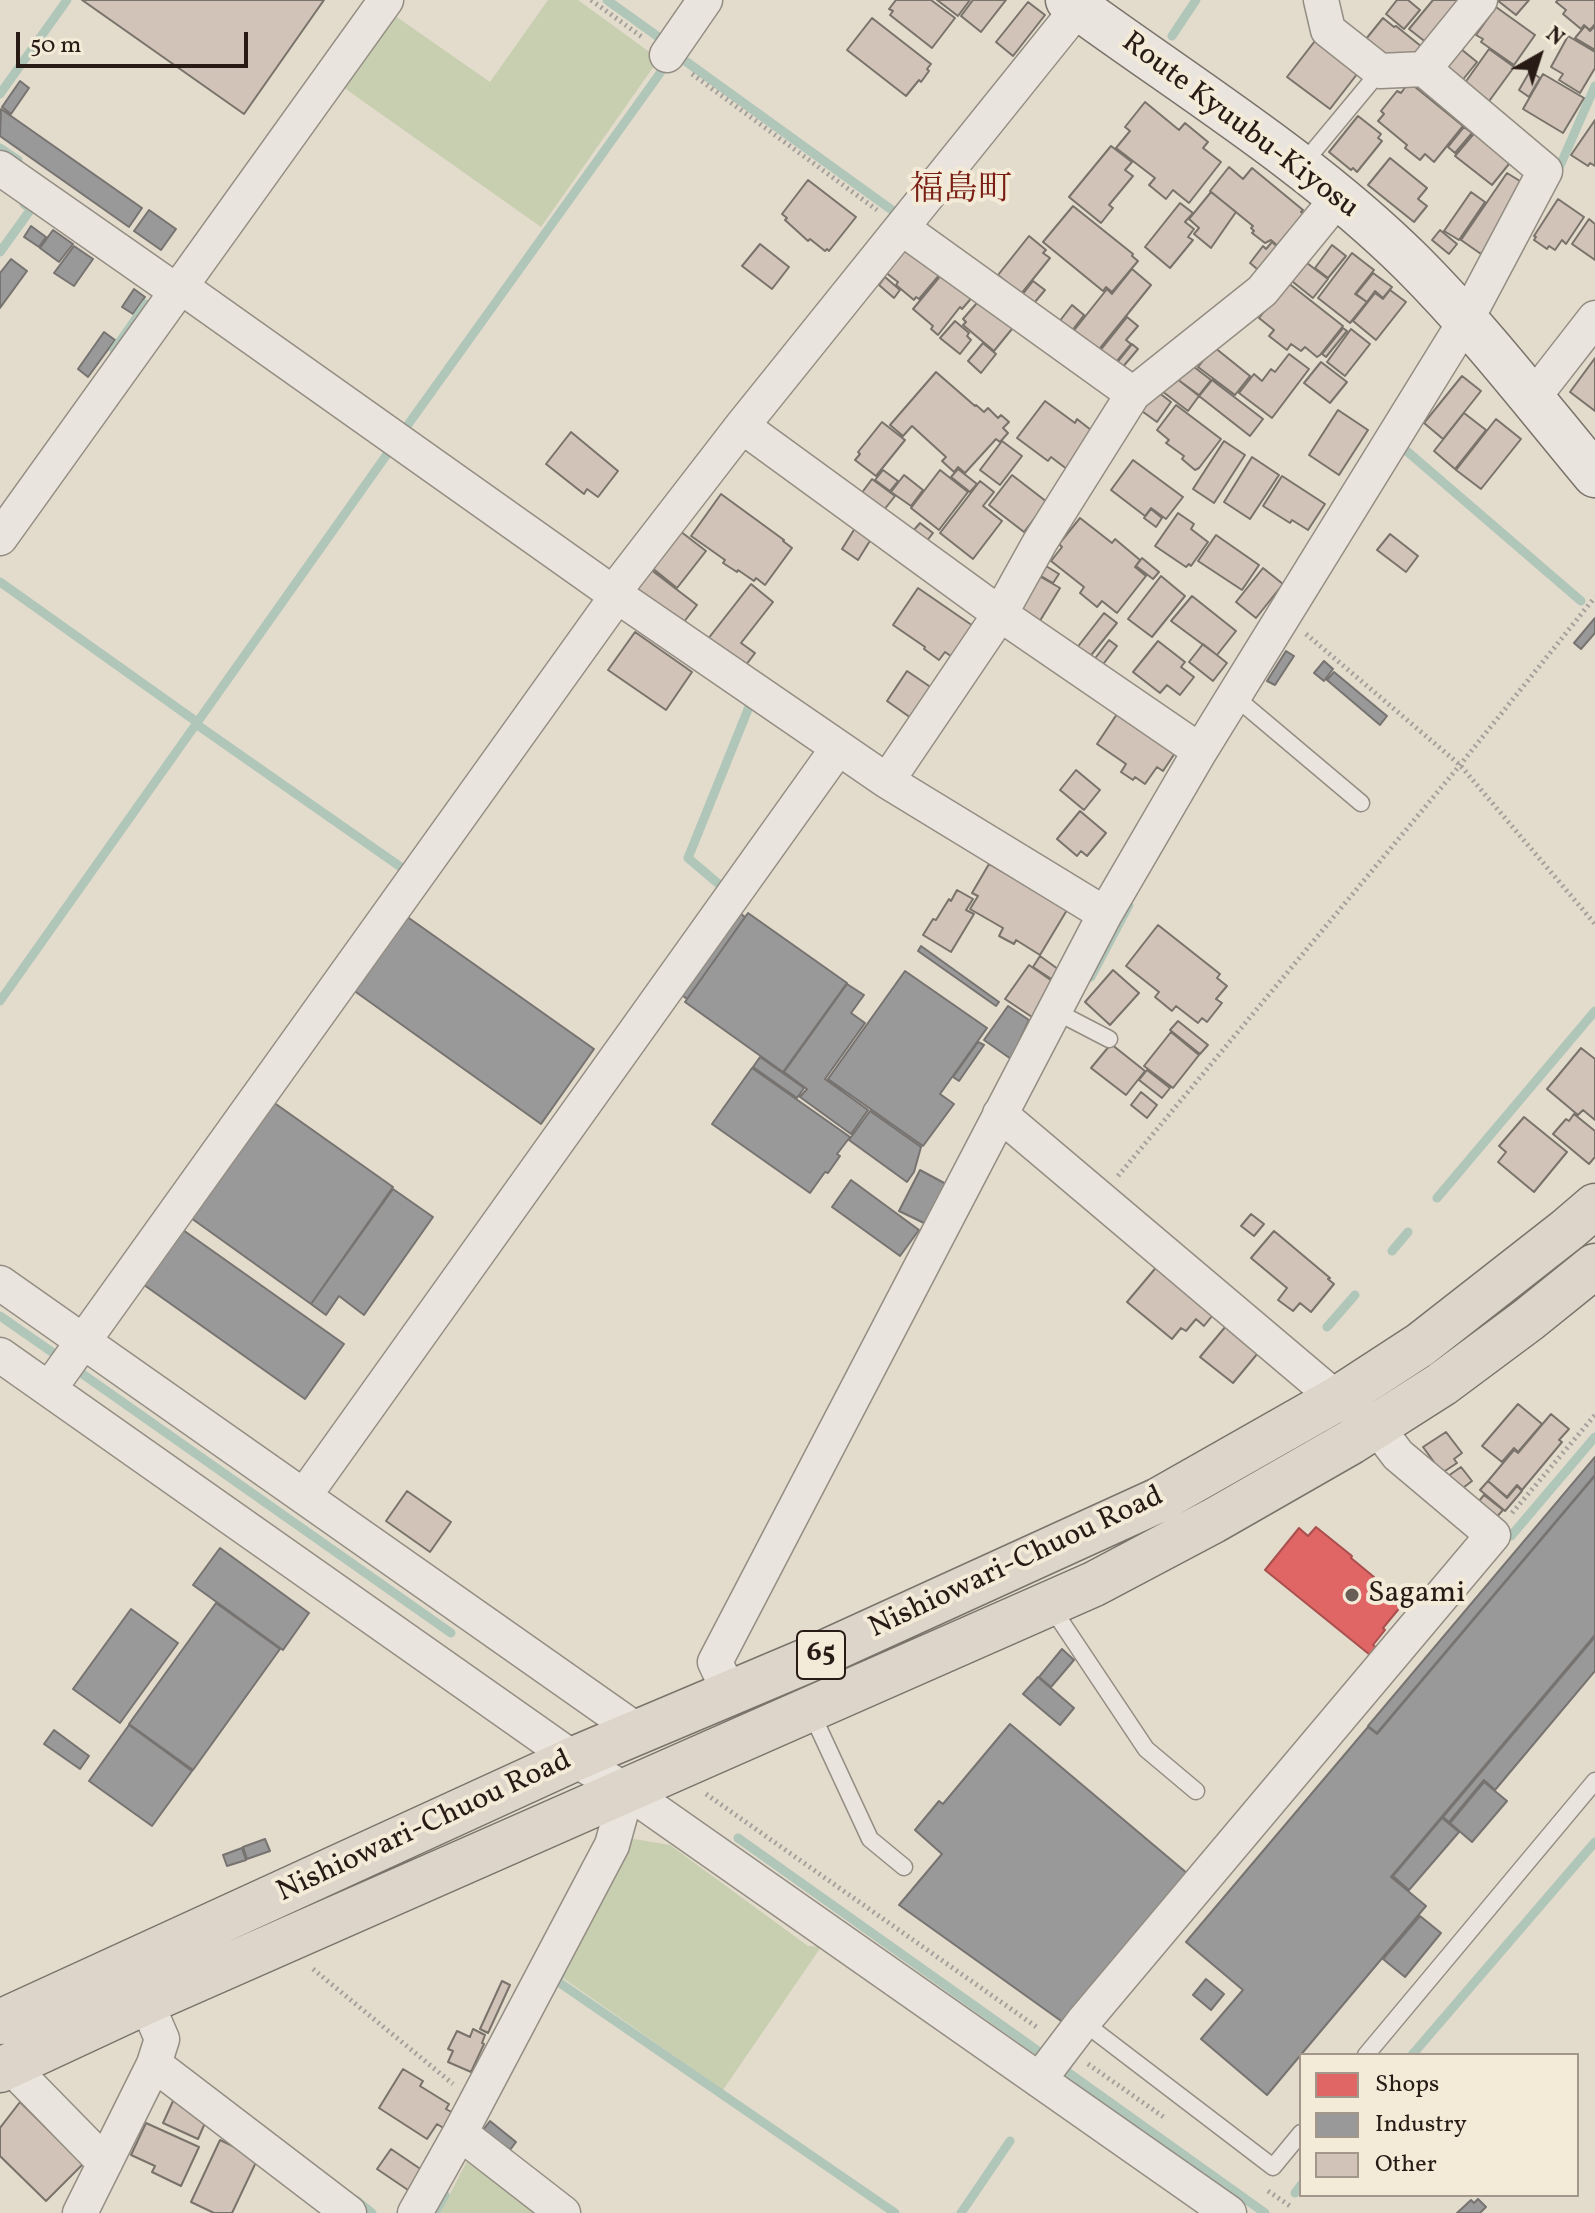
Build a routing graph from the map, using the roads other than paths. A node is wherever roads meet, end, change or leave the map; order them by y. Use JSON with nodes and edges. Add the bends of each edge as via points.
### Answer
{"nodes":[{"id":1,"x":386,"y":0,"type":"edge"},
{"id":2,"x":705,"y":0,"type":"edge"},
{"id":3,"x":1321,"y":0,"type":"edge"},
{"id":4,"x":1480,"y":0,"type":"edge"},
{"id":5,"x":1081,"y":5,"type":"edge"},
{"id":6,"x":667,"y":55,"type":"road end"},
{"id":7,"x":1424,"y":69,"type":"junction"},
{"id":8,"x":1380,"y":71,"type":"junction"},
{"id":9,"x":1301,"y":166,"type":"junction"},
{"id":10,"x":0,"y":168,"type":"edge"},
{"id":11,"x":1338,"y":198,"type":"junction"},
{"id":12,"x":902,"y":228,"type":"junction"},
{"id":13,"x":178,"y":289,"type":"junction"},
{"id":14,"x":1595,"y":318,"type":"edge"},
{"id":15,"x":1466,"y":320,"type":"junction"},
{"id":16,"x":1133,"y":394,"type":"junction"},
{"id":17,"x":1532,"y":399,"type":"junction"},
{"id":18,"x":742,"y":426,"type":"junction"},
{"id":19,"x":1595,"y":475,"type":"edge"},
{"id":20,"x":0,"y":538,"type":"edge"},
{"id":21,"x":615,"y":594,"type":"junction"},
{"id":22,"x":1000,"y":614,"type":"junction"},
{"id":23,"x":1234,"y":696,"type":"junction"},
{"id":24,"x":838,"y":748,"type":"junction"},
{"id":25,"x":1200,"y":751,"type":"junction"},
{"id":26,"x":887,"y":781,"type":"junction"},
{"id":27,"x":1361,"y":803,"type":"dead end"},
{"id":28,"x":1105,"y":914,"type":"junction"},
{"id":29,"x":1055,"y":1011,"type":"junction"},
{"id":30,"x":1109,"y":1039,"type":"dead end"},
{"id":31,"x":1000,"y":1114,"type":"junction"},
{"id":32,"x":1595,"y":1206,"type":"edge"},
{"id":33,"x":1595,"y":1266,"type":"edge"},
{"id":34,"x":0,"y":1283,"type":"edge"},
{"id":35,"x":0,"y":1355,"type":"edge"},
{"id":36,"x":67,"y":1365,"type":"junction"},
{"id":37,"x":1337,"y":1399,"type":"junction"},
{"id":38,"x":1376,"y":1426,"type":"junction"},
{"id":39,"x":304,"y":1496,"type":"junction"},
{"id":40,"x":1049,"y":1604,"type":"junction"},
{"id":41,"x":730,"y":1694,"type":"junction"},
{"id":42,"x":810,"y":1710,"type":"junction"},
{"id":43,"x":639,"y":1732,"type":"junction"},
{"id":44,"x":574,"y":1759,"type":"junction"},
{"id":45,"x":1595,"y":1781,"type":"edge"},
{"id":46,"x":627,"y":1791,"type":"junction"},
{"id":47,"x":1196,"y":1791,"type":"dead end"},
{"id":48,"x":1589,"y":1800,"type":"edge"},
{"id":49,"x":904,"y":1867,"type":"dead end"},
{"id":50,"x":146,"y":2002,"type":"junction"},
{"id":51,"x":0,"y":2022,"type":"edge"},
{"id":52,"x":1368,"y":2053,"type":"edge"},
{"id":53,"x":1058,"y":2054,"type":"junction"},
{"id":54,"x":154,"y":2064,"type":"junction"},
{"id":55,"x":5,"y":2068,"type":"edge"},
{"id":56,"x":460,"y":2133,"type":"junction"},
{"id":57,"x":1299,"y":2135,"type":"edge"},
{"id":58,"x":105,"y":2163,"type":"junction"},
{"id":59,"x":80,"y":2213,"type":"edge"},
{"id":60,"x":349,"y":2213,"type":"edge"},
{"id":61,"x":415,"y":2213,"type":"edge"},
{"id":62,"x":563,"y":2213,"type":"edge"},
{"id":63,"x":1229,"y":2213,"type":"edge"}],
"edges":[{"from":1,"to":13,"type":"street"},
{"from":2,"to":6,"type":"street"},
{"from":3,"to":8,"type":"street","via":[[1328,30]]},
{"from":4,"to":7,"type":"street"},
{"from":5,"to":9,"type":"main road","name":"Route Kyuubu-Kiyosu"},
{"from":5,"to":12,"type":"street"},
{"from":7,"to":8,"type":"street"},
{"from":7,"to":15,"type":"street","via":[[1545,171]]},
{"from":8,"to":9,"type":"lane"},
{"from":9,"to":11,"type":"main road","name":"Route Kyuubu-Kiyosu"},
{"from":10,"to":13,"type":"street"},
{"from":11,"to":15,"type":"main road","name":"Route Kyuubu-Kiyosu","via":[[1410,261]]},
{"from":11,"to":16,"type":"street","via":[[1262,291]]},
{"from":12,"to":16,"type":"street"},
{"from":12,"to":18,"type":"street"},
{"from":13,"to":20,"type":"street"},
{"from":13,"to":21,"type":"street"},
{"from":14,"to":17,"type":"street"},
{"from":15,"to":17,"type":"main road","name":"Route Kyuubu-Kiyosu"},
{"from":15,"to":23,"type":"street"},
{"from":16,"to":22,"type":"street"},
{"from":17,"to":19,"type":"main road","name":"Route Kyuubu-Kiyosu"},
{"from":18,"to":21,"type":"street"},
{"from":18,"to":22,"type":"street"},
{"from":21,"to":24,"type":"street"},
{"from":21,"to":36,"type":"street"},
{"from":22,"to":25,"type":"street"},
{"from":22,"to":26,"type":"street"},
{"from":23,"to":25,"type":"street"},
{"from":23,"to":27,"type":"lane"},
{"from":24,"to":26,"type":"street"},
{"from":24,"to":39,"type":"street"},
{"from":25,"to":28,"type":"street"},
{"from":26,"to":28,"type":"street"},
{"from":28,"to":29,"type":"street"},
{"from":29,"to":30,"type":"lane"},
{"from":29,"to":31,"type":"street"},
{"from":31,"to":37,"type":"street"},
{"from":31,"to":41,"type":"street","via":[[715,1662]]},
{"from":32,"to":37,"type":"main road","name":"Nishiowari-Chuou Road","number":"65","via":[[1420,1345]]},
{"from":33,"to":38,"type":"main road","name":"Nishiowari-Chuou Road","number":"65","via":[[1442,1384]]},
{"from":34,"to":36,"type":"street"},
{"from":35,"to":36,"type":"street"},
{"from":36,"to":39,"type":"street"},
{"from":36,"to":44,"type":"street"},
{"from":37,"to":41,"type":"main road","name":"Nishiowari-Chuou Road","number":"65","via":[[1159,1500]]},
{"from":38,"to":40,"type":"main road","name":"Nishiowari-Chuou Road","number":"65","via":[[1213,1521]]},
{"from":38,"to":53,"type":"street","via":[[1398,1455],[1493,1535]]},
{"from":39,"to":43,"type":"street"},
{"from":40,"to":42,"type":"main road","name":"Nishiowari-Chuou Road","number":"65"},
{"from":40,"to":47,"type":"lane","via":[[1146,1749]]},
{"from":41,"to":43,"type":"main road","name":"Nishiowari-Chuou Road","number":"65"},
{"from":42,"to":46,"type":"main road","name":"Nishiowari-Chuou Road","number":"65"},
{"from":42,"to":49,"type":"lane","via":[[870,1839]]},
{"from":43,"to":44,"type":"main road","name":"Nishiowari-Chuou Road","number":"65"},
{"from":44,"to":46,"type":"street"},
{"from":44,"to":51,"type":"main road","name":"Nishiowari-Chuou Road","number":"65"},
{"from":45,"to":48,"type":"lane"},
{"from":46,"to":50,"type":"main road","name":"Nishiowari-Chuou Road","number":"65"},
{"from":46,"to":53,"type":"street"},
{"from":46,"to":56,"type":"street","via":[[612,1845]]},
{"from":48,"to":52,"type":"lane"},
{"from":50,"to":54,"type":"street","via":[[162,2039]]},
{"from":50,"to":55,"type":"main road","name":"Nishiowari-Chuou Road","number":"65"},
{"from":53,"to":57,"type":"lane","via":[[1273,2167]]},
{"from":53,"to":63,"type":"street"},
{"from":54,"to":58,"type":"street"},
{"from":54,"to":60,"type":"street"},
{"from":55,"to":58,"type":"street"},
{"from":56,"to":61,"type":"street"},
{"from":56,"to":62,"type":"street"},
{"from":58,"to":59,"type":"street"}]}
